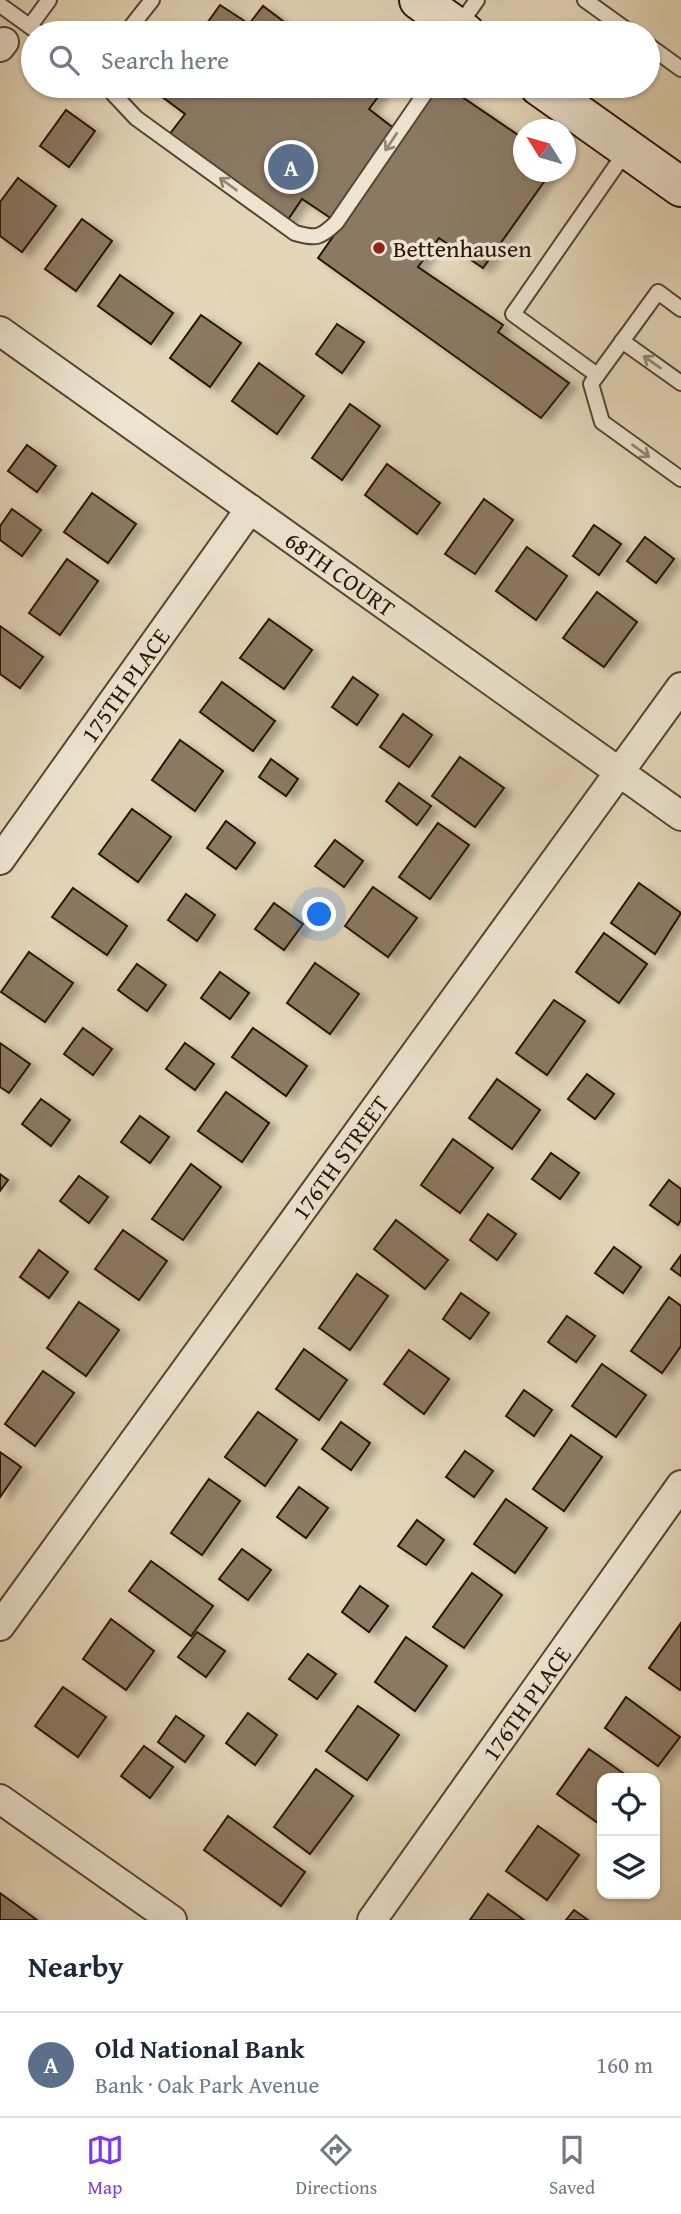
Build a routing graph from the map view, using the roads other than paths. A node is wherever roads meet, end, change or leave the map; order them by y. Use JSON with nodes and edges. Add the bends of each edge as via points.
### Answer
{"nodes":[{"id":1,"x":49,"y":0,"type":"edge"},
{"id":2,"x":152,"y":0,"type":"edge"},
{"id":3,"x":419,"y":0,"type":"edge"},
{"id":4,"x":584,"y":0,"type":"edge"},
{"id":5,"x":0,"y":5,"type":"edge"},
{"id":6,"x":467,"y":20,"type":"edge"},
{"id":7,"x":22,"y":21,"type":"edge"},
{"id":8,"x":38,"y":21,"type":"edge"},
{"id":9,"x":135,"y":21,"type":"edge"},
{"id":10,"x":614,"y":21,"type":"edge"},
{"id":11,"x":660,"y":54,"type":"edge"},
{"id":12,"x":681,"y":69,"type":"edge"},
{"id":13,"x":117,"y":98,"type":"edge"},
{"id":14,"x":422,"y":98,"type":"edge"},
{"id":15,"x":556,"y":98,"type":"edge"},
{"id":16,"x":628,"y":149,"type":"junction"},
{"id":17,"x":681,"y":187,"type":"edge"},
{"id":18,"x":681,"y":309,"type":"edge"},
{"id":19,"x":0,"y":331,"type":"edge"},
{"id":20,"x":622,"y":341,"type":"junction"},
{"id":21,"x":597,"y":375,"type":"junction"},
{"id":22,"x":681,"y":383,"type":"edge"},
{"id":23,"x":681,"y":479,"type":"edge"},
{"id":24,"x":250,"y":509,"type":"junction"},
{"id":25,"x":681,"y":687,"type":"edge"},
{"id":26,"x":619,"y":772,"type":"junction"},
{"id":27,"x":681,"y":816,"type":"edge"},
{"id":28,"x":0,"y":860,"type":"edge"},
{"id":29,"x":681,"y":1486,"type":"edge"},
{"id":30,"x":0,"y":1626,"type":"edge"},
{"id":31,"x":0,"y":1799,"type":"edge"},
{"id":32,"x":172,"y":1920,"type":"edge"},
{"id":33,"x":372,"y":1920,"type":"edge"}],
"edges":[{"from":1,"to":8,"type":"lane"},
{"from":2,"to":9,"type":"lane"},
{"from":3,"to":6,"type":"street"},
{"from":4,"to":10,"type":"lane"},
{"from":5,"to":7,"type":"lane"},
{"from":11,"to":12,"type":"lane"},
{"from":14,"to":13,"type":"lane","one_way":true,"via":[[336,223],[313,238],[295,233],[136,118]]},
{"from":15,"to":16,"type":"street"},
{"from":16,"to":17,"type":"street"},
{"from":16,"to":21,"type":"lane","via":[[513,314]]},
{"from":18,"to":20,"type":"lane","via":[[658,292]]},
{"from":19,"to":24,"type":"street","name":"68TH COURT"},
{"from":20,"to":21,"type":"lane"},
{"from":22,"to":20,"type":"lane","one_way":true},
{"from":21,"to":23,"type":"lane","one_way":true,"via":[[591,384],[602,422]]},
{"from":24,"to":26,"type":"street","name":"68TH COURT"},
{"from":24,"to":28,"type":"street","name":"175TH PLACE"},
{"from":25,"to":26,"type":"street","name":"176TH STREET"},
{"from":26,"to":27,"type":"street","name":"68TH COURT"},
{"from":26,"to":30,"type":"street","name":"176TH STREET"},
{"from":29,"to":33,"type":"street","name":"176TH PLACE"},
{"from":31,"to":32,"type":"street"}]}
